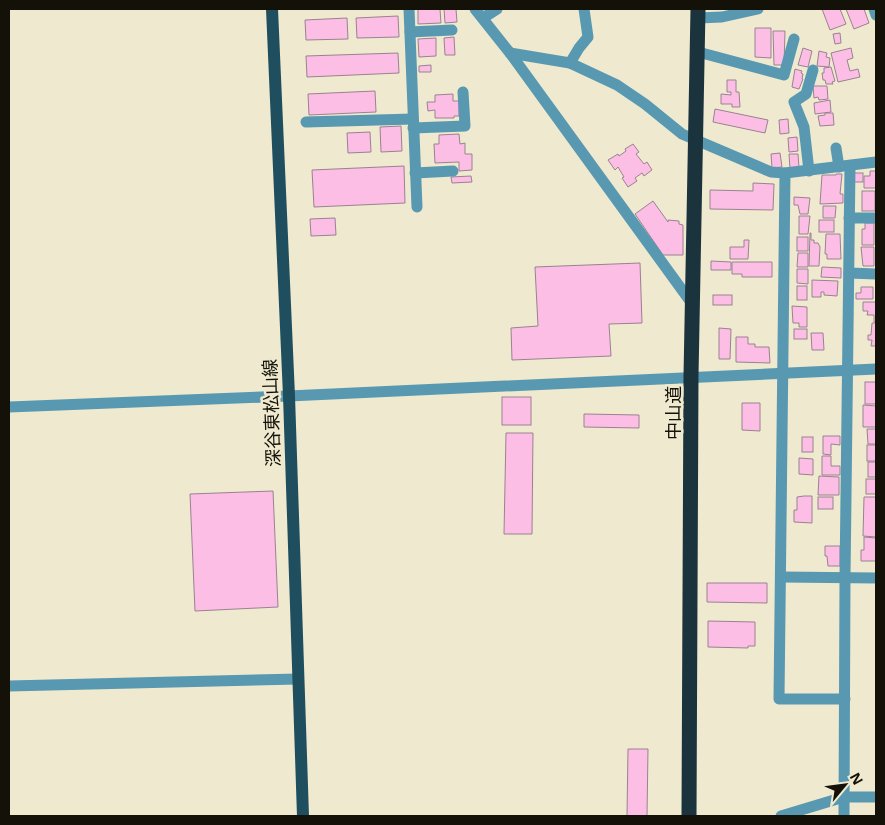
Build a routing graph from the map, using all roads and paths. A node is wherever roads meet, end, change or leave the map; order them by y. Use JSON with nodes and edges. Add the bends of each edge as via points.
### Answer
{"nodes":[{"id":1,"x":272,"y":9,"type":"edge"},
{"id":2,"x":409,"y":9,"type":"edge"},
{"id":3,"x":476,"y":9,"type":"edge"},
{"id":4,"x":497,"y":9,"type":"edge"},
{"id":5,"x":584,"y":9,"type":"edge"},
{"id":6,"x":758,"y":9,"type":"edge"},
{"id":7,"x":698,"y":14,"type":"edge"},
{"id":8,"x":484,"y":18,"type":"junction"},
{"id":9,"x":452,"y":30,"type":"dead end"},
{"id":10,"x":410,"y":32,"type":"junction"},
{"id":11,"x":794,"y":39,"type":"dead end"},
{"id":12,"x":698,"y":52,"type":"junction"},
{"id":13,"x":510,"y":53,"type":"junction"},
{"id":14,"x":570,"y":63,"type":"junction"},
{"id":15,"x":813,"y":70,"type":"dead end"},
{"id":16,"x":463,"y":92,"type":"dead end"},
{"id":17,"x":306,"y":122,"type":"dead end"},
{"id":18,"x":413,"y":123,"type":"junction"},
{"id":19,"x":696,"y":141,"type":"junction"},
{"id":20,"x":836,"y":148,"type":"dead end"},
{"id":21,"x":876,"y":162,"type":"edge"},
{"id":22,"x":845,"y":166,"type":"junction"},
{"id":23,"x":453,"y":171,"type":"dead end"},
{"id":24,"x":809,"y":171,"type":"junction"},
{"id":25,"x":415,"y":173,"type":"junction"},
{"id":26,"x":785,"y":174,"type":"junction"},
{"id":27,"x":416,"y":208,"type":"dead end"},
{"id":28,"x":849,"y":218,"type":"junction"},
{"id":29,"x":876,"y":218,"type":"edge"},
{"id":30,"x":849,"y":274,"type":"junction"},
{"id":31,"x":876,"y":274,"type":"edge"},
{"id":32,"x":692,"y":305,"type":"junction"},
{"id":33,"x":876,"y":369,"type":"edge"},
{"id":34,"x":848,"y":370,"type":"junction"},
{"id":35,"x":782,"y":374,"type":"junction"},
{"id":36,"x":691,"y":376,"type":"junction"},
{"id":37,"x":288,"y":396,"type":"junction"},
{"id":38,"x":9,"y":407,"type":"edge"},
{"id":39,"x":781,"y":577,"type":"junction"},
{"id":40,"x":845,"y":578,"type":"junction"},
{"id":41,"x":876,"y":578,"type":"edge"},
{"id":42,"x":298,"y":679,"type":"junction"},
{"id":43,"x":9,"y":686,"type":"edge"},
{"id":44,"x":844,"y":699,"type":"junction"},
{"id":45,"x":844,"y":797,"type":"junction"},
{"id":46,"x":876,"y":797,"type":"edge"},
{"id":47,"x":303,"y":816,"type":"edge"},
{"id":48,"x":689,"y":816,"type":"edge"},
{"id":49,"x":781,"y":816,"type":"edge"},
{"id":50,"x":844,"y":816,"type":"edge"}],
"edges":[{"from":1,"to":37,"type":"main road","name":"深谷東松山線"},
{"from":2,"to":10,"type":"street"},
{"from":3,"to":8,"type":"street"},
{"from":4,"to":8,"type":"street"},
{"from":5,"to":14,"type":"street","via":[[588,37]]},
{"from":6,"to":7,"type":"street","via":[[722,17]]},
{"from":7,"to":12,"type":"highway","name":"中山道"},
{"from":8,"to":13,"type":"street"},
{"from":9,"to":10,"type":"street"},
{"from":10,"to":18,"type":"street"},
{"from":11,"to":12,"type":"street","via":[[784,75]]},
{"from":12,"to":19,"type":"highway","name":"中山道"},
{"from":13,"to":14,"type":"street"},
{"from":13,"to":32,"type":"street"},
{"from":14,"to":19,"type":"street","via":[[617,85]]},
{"from":15,"to":24,"type":"street","via":[[806,94],[794,102],[804,127]]},
{"from":16,"to":18,"type":"street","via":[[465,126]]},
{"from":17,"to":18,"type":"street"},
{"from":18,"to":25,"type":"street"},
{"from":19,"to":26,"type":"street","via":[[770,172]]},
{"from":19,"to":32,"type":"highway","name":"中山道"},
{"from":20,"to":22,"type":"street"},
{"from":21,"to":22,"type":"street"},
{"from":22,"to":24,"type":"street"},
{"from":22,"to":28,"type":"street"},
{"from":23,"to":25,"type":"street"},
{"from":24,"to":26,"type":"street"},
{"from":25,"to":27,"type":"street"},
{"from":26,"to":35,"type":"street"},
{"from":28,"to":29,"type":"street"},
{"from":28,"to":30,"type":"street"},
{"from":30,"to":31,"type":"street"},
{"from":30,"to":34,"type":"street"},
{"from":32,"to":36,"type":"highway","name":"中山道"},
{"from":33,"to":34,"type":"street"},
{"from":34,"to":35,"type":"street"},
{"from":34,"to":40,"type":"street"},
{"from":35,"to":36,"type":"street"},
{"from":35,"to":39,"type":"street"},
{"from":36,"to":37,"type":"street"},
{"from":36,"to":48,"type":"highway","name":"中山道"},
{"from":37,"to":38,"type":"street"},
{"from":37,"to":42,"type":"main road","name":"深谷東松山線"},
{"from":39,"to":40,"type":"street"},
{"from":39,"to":44,"type":"street","via":[[779,699]]},
{"from":40,"to":41,"type":"street"},
{"from":40,"to":44,"type":"street"},
{"from":42,"to":43,"type":"street"},
{"from":42,"to":47,"type":"main road","name":"深谷東松山線"},
{"from":44,"to":45,"type":"street"},
{"from":45,"to":46,"type":"street"},
{"from":45,"to":49,"type":"street"},
{"from":45,"to":50,"type":"street"}]}
